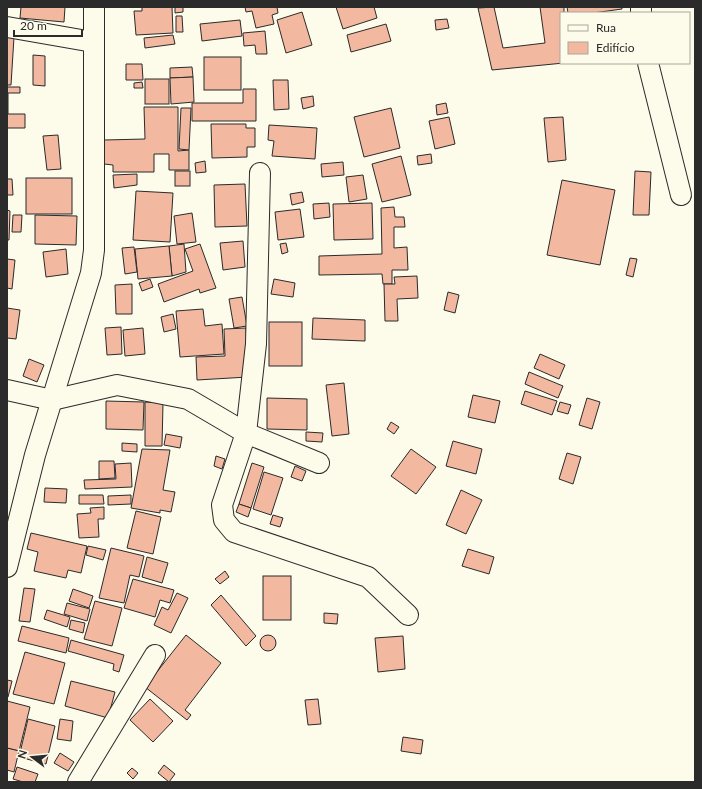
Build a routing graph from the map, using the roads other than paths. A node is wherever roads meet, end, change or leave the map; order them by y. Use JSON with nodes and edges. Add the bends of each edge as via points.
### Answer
{"nodes":[{"id":1,"x":94,"y":7,"type":"edge"},
{"id":2,"x":7,"y":27,"type":"edge"},
{"id":3,"x":93,"y":42,"type":"junction"},
{"id":4,"x":648,"y":64,"type":"edge"},
{"id":5,"x":260,"y":172,"type":"dead end"},
{"id":6,"x":681,"y":195,"type":"dead end"},
{"id":7,"x":7,"y":390,"type":"edge"},
{"id":8,"x":52,"y":400,"type":"junction"},
{"id":9,"x":246,"y":433,"type":"junction"},
{"id":10,"x":319,"y":463,"type":"dead end"},
{"id":11,"x":7,"y":567,"type":"edge"},
{"id":12,"x":408,"y":615,"type":"dead end"},
{"id":13,"x":155,"y":655,"type":"dead end"},
{"id":14,"x":78,"y":782,"type":"edge"}],
"edges":[{"from":1,"to":3,"type":"street"},
{"from":2,"to":3,"type":"street"},
{"from":3,"to":8,"type":"street","via":[[94,250],[91,273]]},
{"from":4,"to":6,"type":"street"},
{"from":5,"to":9,"type":"street","via":[[256,344]]},
{"from":7,"to":8,"type":"street"},
{"from":8,"to":9,"type":"street","via":[[117,385],[188,399]]},
{"from":8,"to":11,"type":"street","via":[[35,455]]},
{"from":9,"to":10,"type":"street"},
{"from":9,"to":12,"type":"street","via":[[222,506],[224,520],[234,532],[368,577]]},
{"from":13,"to":14,"type":"street"}]}
